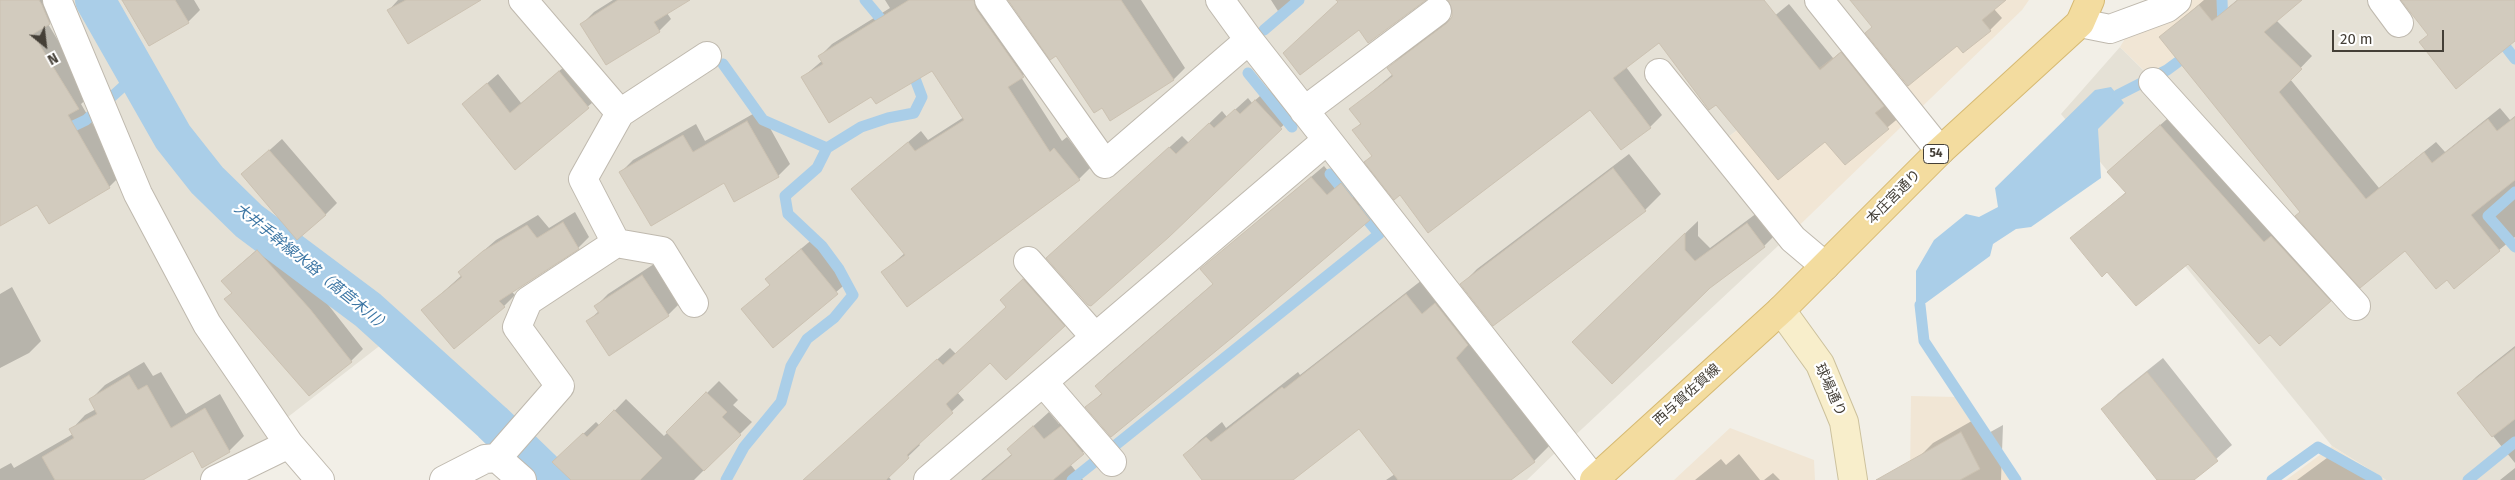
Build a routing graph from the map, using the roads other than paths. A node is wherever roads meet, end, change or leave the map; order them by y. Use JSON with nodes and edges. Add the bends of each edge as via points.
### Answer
{"nodes":[{"id":1,"x":57,"y":0,"type":"edge"},
{"id":2,"x":523,"y":0,"type":"edge"},
{"id":3,"x":989,"y":0,"type":"edge"},
{"id":4,"x":1220,"y":0,"type":"edge"},
{"id":5,"x":1819,"y":0,"type":"edge"},
{"id":6,"x":2177,"y":0,"type":"edge"},
{"id":7,"x":2382,"y":0,"type":"edge"},
{"id":8,"x":1437,"y":11,"type":"dead end"},
{"id":9,"x":2085,"y":11,"type":"edge"},
{"id":10,"x":2399,"y":23,"type":"dead end"},
{"id":11,"x":1249,"y":40,"type":"junction"},
{"id":12,"x":707,"y":56,"type":"dead end"},
{"id":13,"x":1659,"y":73,"type":"dead end"},
{"id":14,"x":2153,"y":82,"type":"dead end"},
{"id":15,"x":1304,"y":111,"type":"junction"},
{"id":16,"x":620,"y":113,"type":"junction"},
{"id":17,"x":1327,"y":140,"type":"junction"},
{"id":18,"x":1940,"y":151,"type":"junction"},
{"id":19,"x":616,"y":243,"type":"junction"},
{"id":20,"x":1028,"y":261,"type":"dead end"},
{"id":21,"x":1825,"y":266,"type":"junction"},
{"id":22,"x":694,"y":302,"type":"dead end"},
{"id":23,"x":2356,"y":306,"type":"dead end"},
{"id":24,"x":1781,"y":310,"type":"junction"},
{"id":25,"x":1096,"y":337,"type":"junction"},
{"id":26,"x":1043,"y":382,"type":"junction"},
{"id":27,"x":289,"y":444,"type":"junction"},
{"id":28,"x":506,"y":447,"type":"junction"},
{"id":29,"x":1107,"y":455,"type":"dead end"},
{"id":30,"x":215,"y":480,"type":"edge"},
{"id":31,"x":320,"y":480,"type":"edge"},
{"id":32,"x":444,"y":480,"type":"edge"},
{"id":33,"x":522,"y":480,"type":"edge"},
{"id":34,"x":928,"y":480,"type":"edge"},
{"id":35,"x":1594,"y":480,"type":"edge"},
{"id":36,"x":1853,"y":480,"type":"edge"}],
"edges":[{"from":1,"to":27,"type":"street","via":[[138,194],[207,324]]},
{"from":2,"to":16,"type":"street"},
{"from":3,"to":11,"type":"street","via":[[1105,164]]},
{"from":4,"to":11,"type":"street"},
{"from":5,"to":18,"type":"street"},
{"from":6,"to":9,"type":"street","via":[[2167,8],[2110,29]]},
{"from":7,"to":10,"type":"street"},
{"from":8,"to":15,"type":"street"},
{"from":9,"to":18,"type":"main road","name":"本庄宮通り","number":"54"},
{"from":11,"to":15,"type":"street"},
{"from":12,"to":16,"type":"street"},
{"from":13,"to":21,"type":"street","via":[[1792,238]]},
{"from":14,"to":23,"type":"street"},
{"from":15,"to":17,"type":"street"},
{"from":16,"to":19,"type":"street","via":[[582,179]]},
{"from":17,"to":25,"type":"street"},
{"from":17,"to":35,"type":"street"},
{"from":18,"to":21,"type":"main road","name":"本庄宮通り","number":"54"},
{"from":19,"to":22,"type":"street","via":[[662,251]]},
{"from":19,"to":28,"type":"street","via":[[528,301],[517,327],[560,386]]},
{"from":20,"to":25,"type":"street"},
{"from":21,"to":24,"type":"main road","name":"本庄宮通り","number":"54"},
{"from":24,"to":35,"type":"main road","name":"西与賀佐賀線","number":"54"},
{"from":24,"to":36,"type":"street","name":"球場通り","via":[[1820,364],[1844,422]]},
{"from":25,"to":26,"type":"street"},
{"from":26,"to":29,"type":"street"},
{"from":26,"to":34,"type":"street"},
{"from":27,"to":30,"type":"street"},
{"from":27,"to":31,"type":"street"},
{"from":28,"to":32,"type":"street"},
{"from":28,"to":33,"type":"street"}]}
